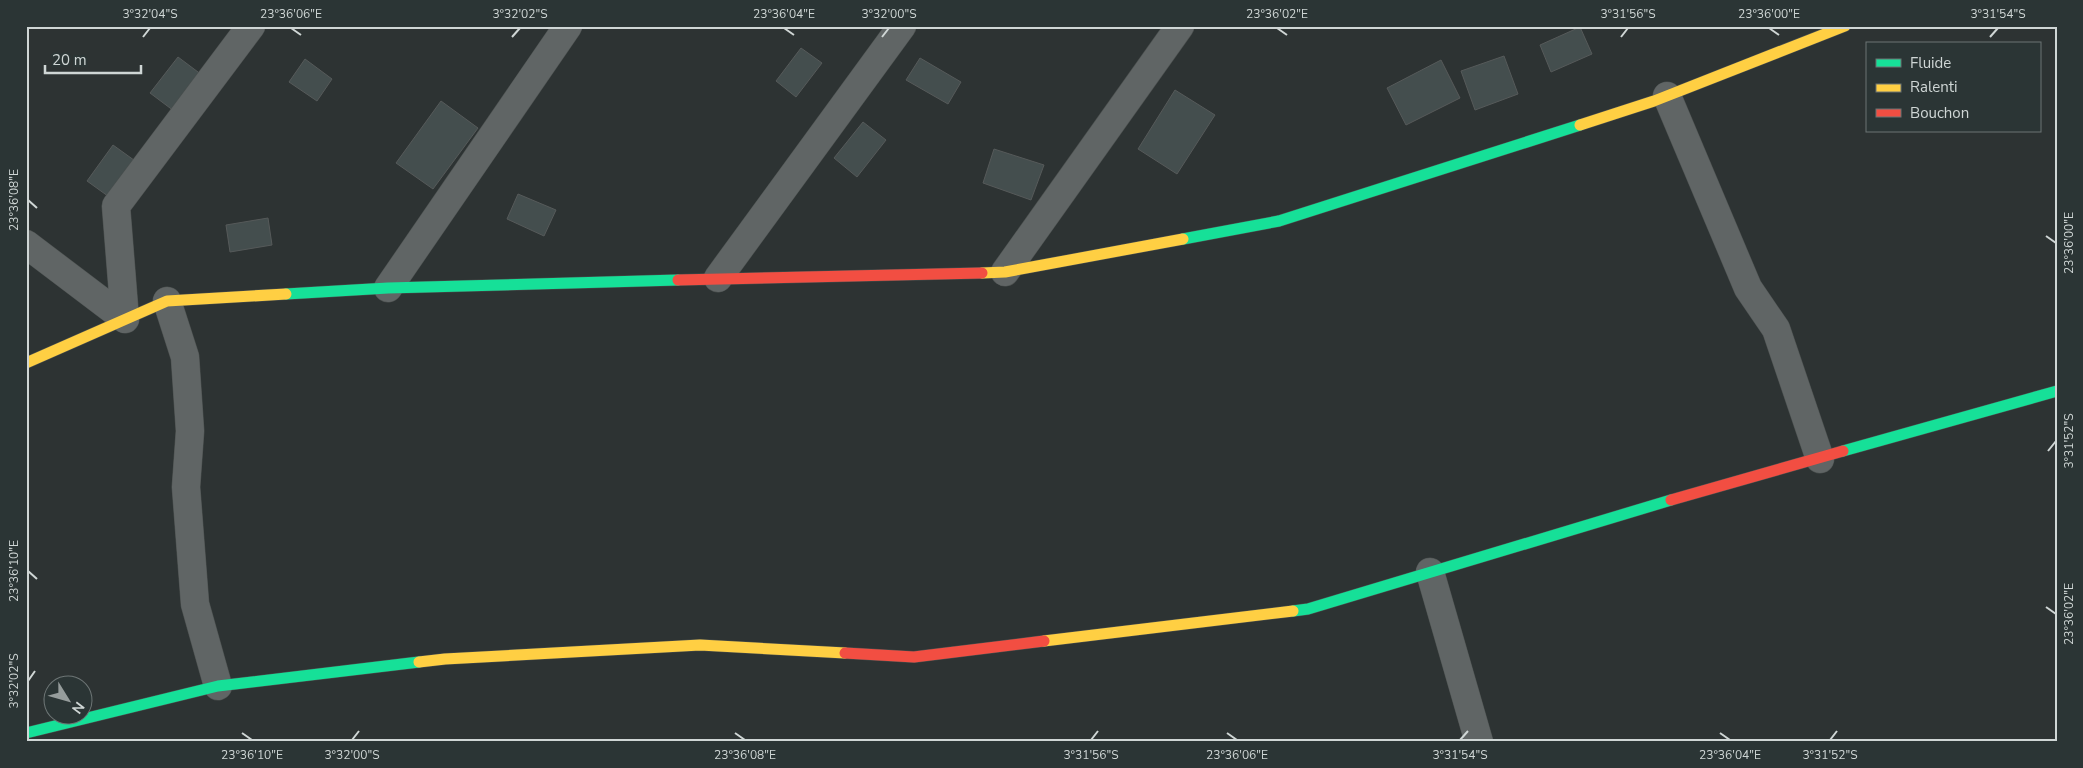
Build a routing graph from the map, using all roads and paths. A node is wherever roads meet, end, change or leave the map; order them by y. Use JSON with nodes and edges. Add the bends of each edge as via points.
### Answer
{"nodes":[{"id":1,"x":251,"y":26,"type":"edge"},
{"id":2,"x":568,"y":26,"type":"edge"},
{"id":3,"x":902,"y":26,"type":"edge"},
{"id":4,"x":1180,"y":26,"type":"edge"},
{"id":5,"x":1846,"y":26,"type":"edge"},
{"id":6,"x":1667,"y":96,"type":"junction"},
{"id":7,"x":26,"y":244,"type":"edge"},
{"id":8,"x":1004,"y":272,"type":"junction"},
{"id":9,"x":718,"y":278,"type":"junction"},
{"id":10,"x":388,"y":288,"type":"junction"},
{"id":11,"x":167,"y":301,"type":"junction"},
{"id":12,"x":125,"y":319,"type":"junction"},
{"id":13,"x":26,"y":363,"type":"edge"},
{"id":14,"x":2057,"y":392,"type":"edge"},
{"id":15,"x":1820,"y":459,"type":"junction"},
{"id":16,"x":1430,"y":572,"type":"junction"},
{"id":17,"x":218,"y":686,"type":"junction"},
{"id":18,"x":26,"y":733,"type":"edge"},
{"id":19,"x":1478,"y":742,"type":"edge"}],
"edges":[{"from":1,"to":12,"type":"street","via":[[116,206]]},
{"from":2,"to":10,"type":"street"},
{"from":3,"to":9,"type":"street"},
{"from":4,"to":8,"type":"street"},
{"from":5,"to":6,"type":"street"},
{"from":6,"to":8,"type":"street","via":[[1279,221]]},
{"from":6,"to":15,"type":"street","via":[[1748,288],[1776,329]]},
{"from":7,"to":12,"type":"street"},
{"from":8,"to":9,"type":"street"},
{"from":9,"to":10,"type":"street"},
{"from":10,"to":11,"type":"street"},
{"from":11,"to":12,"type":"street"},
{"from":11,"to":17,"type":"street","via":[[185,357],[190,430],[186,487],[195,604]]},
{"from":12,"to":13,"type":"street"},
{"from":14,"to":15,"type":"street"},
{"from":15,"to":16,"type":"street","via":[[1721,485]]},
{"from":16,"to":17,"type":"street","via":[[1308,609],[914,657],[700,645],[445,659]]},
{"from":16,"to":19,"type":"street"},
{"from":17,"to":18,"type":"street"}]}
